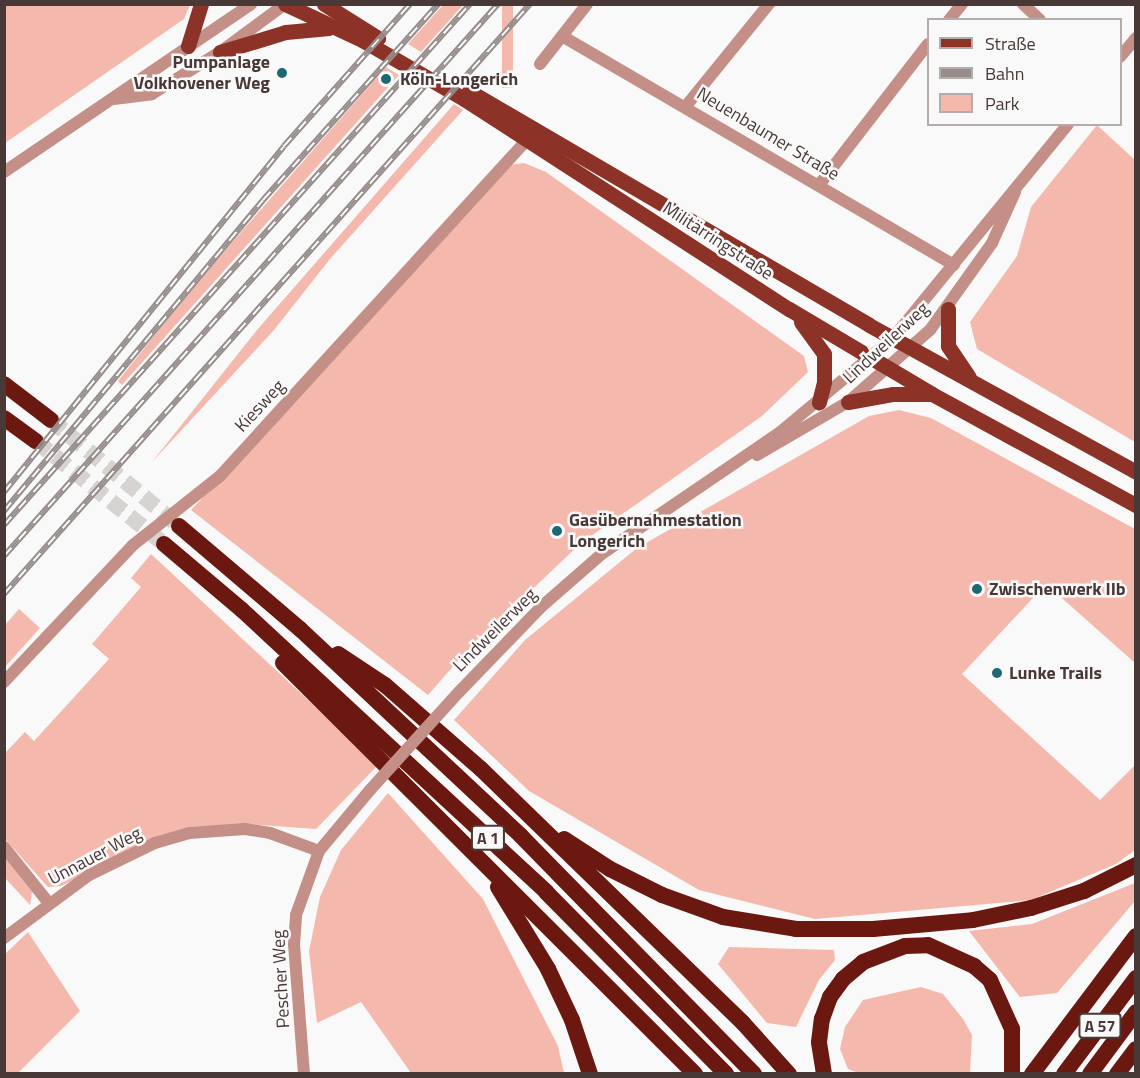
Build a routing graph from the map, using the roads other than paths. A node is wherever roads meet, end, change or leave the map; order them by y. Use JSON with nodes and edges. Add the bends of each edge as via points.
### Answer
{"nodes":[{"id":1,"x":201,"y":4,"type":"edge"},
{"id":2,"x":251,"y":4,"type":"edge"},
{"id":3,"x":324,"y":4,"type":"edge"},
{"id":4,"x":587,"y":4,"type":"edge"},
{"id":5,"x":769,"y":4,"type":"edge"},
{"id":6,"x":962,"y":4,"type":"edge"},
{"id":7,"x":1023,"y":4,"type":"edge"},
{"id":8,"x":285,"y":5,"type":"edge"},
{"id":9,"x":951,"y":18,"type":"edge"},
{"id":10,"x":1038,"y":18,"type":"edge"},
{"id":11,"x":332,"y":27,"type":"junction"},
{"id":12,"x":562,"y":36,"type":"junction"},
{"id":13,"x":1136,"y":38,"type":"edge"},
{"id":14,"x":927,"y":45,"type":"edge"},
{"id":15,"x":188,"y":46,"type":"junction"},
{"id":16,"x":220,"y":52,"type":"junction"},
{"id":17,"x":1122,"y":55,"type":"edge"},
{"id":18,"x":540,"y":64,"type":"dead end"},
{"id":19,"x":112,"y":100,"type":"junction"},
{"id":20,"x":686,"y":106,"type":"junction"},
{"id":21,"x":1066,"y":126,"type":"edge"},
{"id":22,"x":527,"y":140,"type":"junction"},
{"id":23,"x":4,"y":172,"type":"edge"},
{"id":24,"x":819,"y":185,"type":"junction"},
{"id":25,"x":1016,"y":191,"type":"junction"},
{"id":26,"x":954,"y":265,"type":"junction"},
{"id":27,"x":789,"y":309,"type":"junction"},
{"id":28,"x":948,"y":309,"type":"junction"},
{"id":29,"x":894,"y":338,"type":"junction"},
{"id":30,"x":912,"y":348,"type":"junction"},
{"id":31,"x":871,"y":358,"type":"junction"},
{"id":32,"x":889,"y":369,"type":"junction"},
{"id":33,"x":973,"y":382,"type":"junction"},
{"id":34,"x":4,"y":384,"type":"edge"},
{"id":35,"x":932,"y":394,"type":"junction"},
{"id":36,"x":819,"y":402,"type":"junction"},
{"id":37,"x":848,"y":402,"type":"junction"},
{"id":38,"x":4,"y":418,"type":"edge"},
{"id":39,"x":51,"y":420,"type":"tunnel mouth"},
{"id":40,"x":36,"y":441,"type":"tunnel mouth"},
{"id":41,"x":728,"y":469,"type":"junction"},
{"id":42,"x":1136,"y":472,"type":"edge"},
{"id":43,"x":1136,"y":505,"type":"edge"},
{"id":44,"x":179,"y":526,"type":"tunnel mouth"},
{"id":45,"x":164,"y":544,"type":"tunnel mouth"},
{"id":46,"x":242,"y":610,"type":"junction"},
{"id":47,"x":300,"y":629,"type":"junction"},
{"id":48,"x":4,"y":682,"type":"edge"},
{"id":49,"x":517,"y":804,"type":"junction"},
{"id":50,"x":443,"y":823,"type":"junction"},
{"id":51,"x":4,"y":847,"type":"edge"},
{"id":52,"x":319,"y":851,"type":"junction"},
{"id":53,"x":1136,"y":865,"type":"edge"},
{"id":54,"x":48,"y":902,"type":"junction"},
{"id":55,"x":1136,"y":936,"type":"edge"},
{"id":56,"x":4,"y":938,"type":"edge"},
{"id":57,"x":1136,"y":978,"type":"edge"},
{"id":58,"x":1136,"y":1012,"type":"edge"},
{"id":59,"x":1136,"y":1049,"type":"edge"},
{"id":60,"x":304,"y":1074,"type":"edge"},
{"id":61,"x":590,"y":1074,"type":"edge"},
{"id":62,"x":695,"y":1074,"type":"edge"},
{"id":63,"x":726,"y":1074,"type":"edge"},
{"id":64,"x":754,"y":1074,"type":"edge"},
{"id":65,"x":789,"y":1074,"type":"edge"},
{"id":66,"x":824,"y":1074,"type":"edge"},
{"id":67,"x":1012,"y":1074,"type":"edge"},
{"id":68,"x":1032,"y":1074,"type":"edge"},
{"id":69,"x":1064,"y":1074,"type":"edge"},
{"id":70,"x":1090,"y":1074,"type":"edge"},
{"id":71,"x":1117,"y":1074,"type":"edge"}],
"edges":[{"from":1,"to":15,"type":"main road"},
{"from":2,"to":15,"type":"street"},
{"from":3,"to":29,"type":"main road","name":"Militärringstraße"},
{"from":4,"to":12,"type":"street"},
{"from":5,"to":20,"type":"street"},
{"from":6,"to":9,"type":"street"},
{"from":7,"to":10,"type":"street"},
{"from":8,"to":11,"type":"main road","name":"Militärringstraße"},
{"from":8,"to":16,"type":"street"},
{"from":11,"to":16,"type":"main road","via":[[286,32]]},
{"from":11,"to":22,"type":"main road","name":"Militärringstraße","via":[[464,99]]},
{"from":12,"to":18,"type":"street"},
{"from":12,"to":20,"type":"street","name":"Neuenbaumer Straße"},
{"from":13,"to":17,"type":"street"},
{"from":14,"to":24,"type":"street"},
{"from":15,"to":19,"type":"street"},
{"from":16,"to":19,"type":"street","via":[[152,94]]},
{"from":19,"to":23,"type":"street"},
{"from":20,"to":24,"type":"street","name":"Neuenbaumer Straße"},
{"from":21,"to":25,"type":"street","name":"Lindweilerweg"},
{"from":22,"to":27,"type":"main road","name":"Militärringstraße"},
{"from":22,"to":48,"type":"street","name":"Kiesweg","via":[[220,476],[133,545]]},
{"from":24,"to":26,"type":"street","name":"Neuenbaumer Straße"},
{"from":25,"to":26,"type":"street","name":"Lindweilerweg","via":[[999,206]]},
{"from":25,"to":28,"type":"street","name":"Lindweilerweg","via":[[992,243]]},
{"from":26,"to":29,"type":"street","name":"Lindweilerweg"},
{"from":27,"to":31,"type":"main road","name":"Militärringstraße"},
{"from":27,"to":36,"type":"main road","via":[[812,333],[824,354],[826,368]]},
{"from":28,"to":30,"type":"street","name":"Lindweilerweg"},
{"from":28,"to":33,"type":"main road","via":[[948,346]]},
{"from":29,"to":30,"type":"main road","name":"Militärringstraße"},
{"from":29,"to":31,"type":"street","name":"Lindweilerweg"},
{"from":30,"to":32,"type":"street","name":"Lindweilerweg"},
{"from":30,"to":33,"type":"main road","name":"Militärringstraße"},
{"from":31,"to":32,"type":"main road","name":"Militärringstraße"},
{"from":31,"to":36,"type":"street","name":"Lindweilerweg"},
{"from":32,"to":35,"type":"main road","name":"Militärringstraße"},
{"from":32,"to":37,"type":"street","name":"Lindweilerweg"},
{"from":33,"to":42,"type":"main road","name":"Militärringstraße"},
{"from":34,"to":39,"type":"highway"},
{"from":35,"to":37,"type":"main road","via":[[893,394]]},
{"from":35,"to":43,"type":"main road","name":"Militärringstraße"},
{"from":36,"to":41,"type":"street","name":"Lindweilerweg"},
{"from":37,"to":41,"type":"street","name":"Lindweilerweg","via":[[785,442]]},
{"from":38,"to":40,"type":"highway"},
{"from":41,"to":52,"type":"street","name":"Lindweilerweg","bridge":true,"via":[[603,553],[541,607],[459,692]]},
{"from":44,"to":47,"type":"highway","number":"A 1"},
{"from":45,"to":46,"type":"highway","number":"A 1"},
{"from":46,"to":50,"type":"highway","via":[[275,654]]},
{"from":46,"to":63,"type":"highway","number":"A 1","via":[[546,892]]},
{"from":47,"to":49,"type":"highway","via":[[385,685]]},
{"from":47,"to":64,"type":"highway","number":"A 1","via":[[521,836]]},
{"from":49,"to":53,"type":"highway","via":[[610,869],[662,895],[723,917],[796,929],[873,929],[973,920],[1031,908],[1084,891]]},
{"from":49,"to":65,"type":"highway","via":[[743,1023]]},
{"from":50,"to":61,"type":"highway","via":[[490,875],[519,918],[572,1020]]},
{"from":50,"to":62,"type":"highway"},
{"from":51,"to":54,"type":"street"},
{"from":52,"to":54,"type":"street","name":"Unnauer Weg","via":[[270,833],[245,829],[189,833],[125,856]]},
{"from":52,"to":60,"type":"street","name":"Pescher Weg","via":[[296,915],[294,945]]},
{"from":54,"to":56,"type":"street","name":"Unnauer Weg"},
{"from":55,"to":68,"type":"highway"},
{"from":57,"to":69,"type":"highway","number":"A 57"},
{"from":58,"to":70,"type":"highway","number":"A 57"},
{"from":59,"to":71,"type":"highway"},
{"from":66,"to":67,"type":"highway","via":[[819,1042],[822,1019],[830,997],[843,979],[872,959],[905,946],[928,945],[974,966],[990,980],[1012,1029]]}]}
